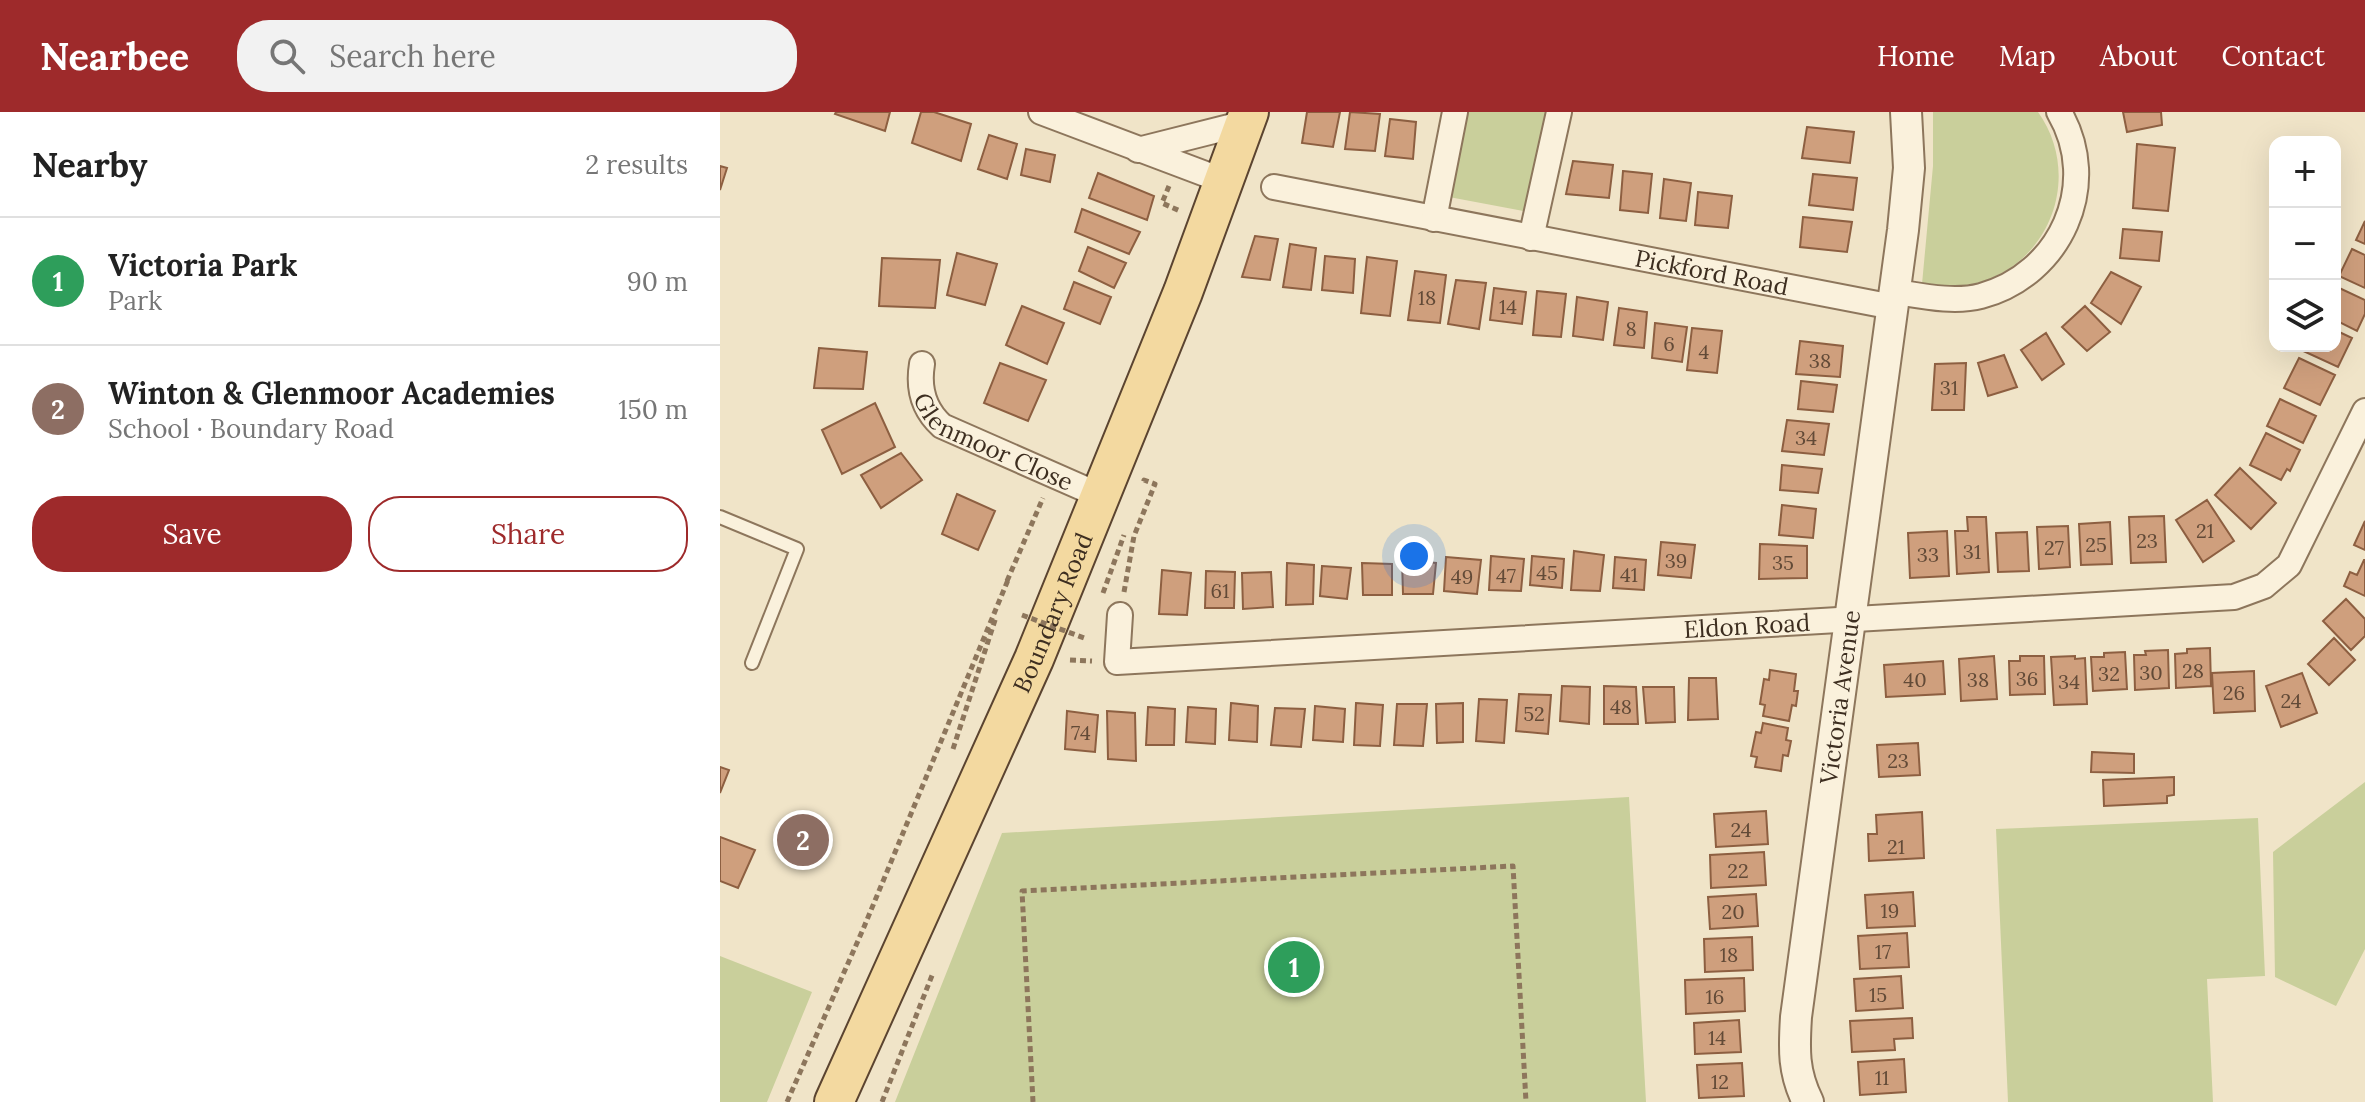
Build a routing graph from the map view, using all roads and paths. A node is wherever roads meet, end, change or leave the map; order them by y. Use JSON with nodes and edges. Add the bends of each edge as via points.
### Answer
{"nodes":[{"id":1,"x":1041,"y":112,"type":"edge"},
{"id":2,"x":1455,"y":112,"type":"edge"},
{"id":3,"x":1559,"y":112,"type":"edge"},
{"id":4,"x":1906,"y":112,"type":"edge"},
{"id":5,"x":2059,"y":112,"type":"edge"},
{"id":6,"x":1247,"y":118,"type":"edge"},
{"id":7,"x":1138,"y":150,"type":"junction"},
{"id":8,"x":1224,"y":181,"type":"junction"},
{"id":9,"x":1274,"y":187,"type":"dead end"},
{"id":10,"x":1434,"y":219,"type":"junction"},
{"id":11,"x":1531,"y":238,"type":"junction"},
{"id":12,"x":1894,"y":300,"type":"junction"},
{"id":13,"x":922,"y":364,"type":"dead end"},
{"id":14,"x":2365,"y":411,"type":"edge"},
{"id":15,"x":1053,"y":476,"type":"junction"},
{"id":16,"x":1139,"y":495,"type":"dead end"},
{"id":17,"x":1101,"y":496,"type":"junction"},
{"id":18,"x":720,"y":517,"type":"edge"},
{"id":19,"x":1128,"y":523,"type":"dead end"},
{"id":20,"x":1008,"y":580,"type":"junction"},
{"id":21,"x":1102,"y":596,"type":"dead end"},
{"id":22,"x":1120,"y":615,"type":"joint"},
{"id":23,"x":1851,"y":620,"type":"junction"},
{"id":24,"x":1092,"y":625,"type":"dead end"},
{"id":25,"x":1017,"y":628,"type":"dead end"},
{"id":26,"x":752,"y":663,"type":"dead end"},
{"id":27,"x":950,"y":758,"type":"dead end"},
{"id":28,"x":787,"y":1102,"type":"edge"},
{"id":29,"x":834,"y":1102,"type":"edge"},
{"id":30,"x":1033,"y":1102,"type":"edge"},
{"id":31,"x":1526,"y":1102,"type":"edge"},
{"id":32,"x":1808,"y":1102,"type":"edge"}],
"edges":[{"from":1,"to":7,"type":"street"},
{"from":2,"to":10,"type":"street"},
{"from":3,"to":11,"type":"street"},
{"from":4,"to":12,"type":"street","name":"Victoria Avenue","via":[[1909,168]]},
{"from":5,"to":12,"type":"street","via":[[2076,169],[2068,224],[2050,252],[2031,272],[1977,297]]},
{"from":6,"to":7,"type":"street"},
{"from":6,"to":8,"type":"main road","name":"Boundary Road"},
{"from":7,"to":8,"type":"street"},
{"from":8,"to":17,"type":"main road","name":"Boundary Road"},
{"from":9,"to":10,"type":"street","name":"Pickford Road"},
{"from":10,"to":11,"type":"street","name":"Pickford Road"},
{"from":11,"to":12,"type":"street","name":"Pickford Road"},
{"from":12,"to":23,"type":"street","name":"Victoria Avenue"},
{"from":13,"to":15,"type":"street","name":"Glenmoor Close","via":[[920,380],[931,416],[955,433]]},
{"from":14,"to":23,"type":"street","name":"Eldon Road","via":[[2289,565],[2264,586],[2234,597],[2200,600]]},
{"from":15,"to":17,"type":"street","name":"Glenmoor Close"},
{"from":15,"to":20,"type":"path"},
{"from":16,"to":22,"type":"path","via":[[1144,480],[1155,484],[1134,536]]},
{"from":17,"to":29,"type":"main road","name":"Boundary Road","via":[[1034,659]]},
{"from":18,"to":26,"type":"lane","via":[[797,549]]},
{"from":19,"to":21,"type":"path"},
{"from":20,"to":27,"type":"path"},
{"from":20,"to":28,"type":"path"},
{"from":22,"to":23,"type":"street","name":"Eldon Road","via":[[1117,662]]},
{"from":23,"to":32,"type":"street","name":"Victoria Avenue","via":[[1796,1017],[1794,1058]]},
{"from":24,"to":25,"type":"path","bridge":true,"via":[[1087,639],[1022,615]]},
{"from":30,"to":31,"type":"path","via":[[1022,891],[1513,866]]}]}
